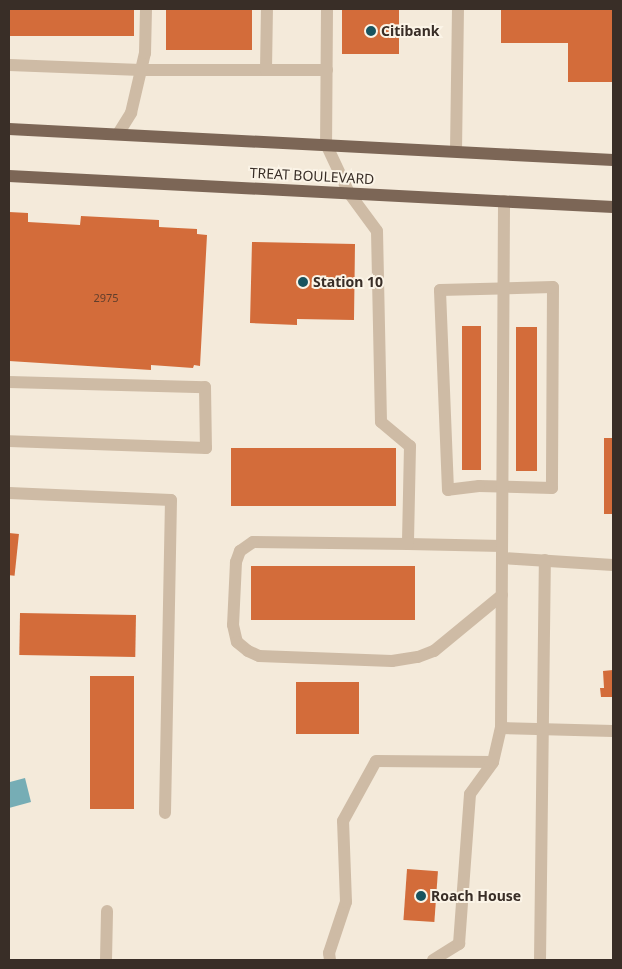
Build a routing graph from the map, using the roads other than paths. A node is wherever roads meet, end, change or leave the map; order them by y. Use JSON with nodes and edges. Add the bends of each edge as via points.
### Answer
{"nodes":[{"id":1,"x":146,"y":9,"type":"edge"},
{"id":2,"x":267,"y":9,"type":"edge"},
{"id":3,"x":327,"y":9,"type":"edge"},
{"id":4,"x":458,"y":9,"type":"edge"},
{"id":5,"x":9,"y":65,"type":"edge"},
{"id":6,"x":141,"y":70,"type":"junction"},
{"id":7,"x":266,"y":70,"type":"junction"},
{"id":8,"x":327,"y":70,"type":"junction"},
{"id":9,"x":9,"y":129,"type":"edge"},
{"id":10,"x":118,"y":134,"type":"junction"},
{"id":11,"x":326,"y":144,"type":"junction"},
{"id":12,"x":456,"y":151,"type":"junction"},
{"id":13,"x":613,"y":160,"type":"edge"},
{"id":14,"x":9,"y":176,"type":"edge"},
{"id":15,"x":349,"y":193,"type":"junction"},
{"id":16,"x":504,"y":201,"type":"junction"},
{"id":17,"x":613,"y":207,"type":"edge"},
{"id":18,"x":503,"y":289,"type":"junction"},
{"id":19,"x":9,"y":382,"type":"edge"},
{"id":20,"x":9,"y":440,"type":"edge"},
{"id":21,"x":502,"y":488,"type":"junction"},
{"id":22,"x":9,"y":493,"type":"edge"},
{"id":23,"x":408,"y":544,"type":"junction"},
{"id":24,"x":502,"y":552,"type":"junction"},
{"id":25,"x":545,"y":560,"type":"junction"},
{"id":26,"x":613,"y":565,"type":"edge"},
{"id":27,"x":502,"y":595,"type":"junction"},
{"id":28,"x":500,"y":728,"type":"junction"},
{"id":29,"x":543,"y":729,"type":"junction"},
{"id":30,"x":613,"y":731,"type":"edge"},
{"id":31,"x":493,"y":762,"type":"junction"},
{"id":32,"x":165,"y":813,"type":"dead end"},
{"id":33,"x":107,"y":911,"type":"dead end"},
{"id":34,"x":106,"y":960,"type":"edge"},
{"id":35,"x":330,"y":960,"type":"edge"},
{"id":36,"x":433,"y":960,"type":"edge"},
{"id":37,"x":540,"y":960,"type":"edge"}],
"edges":[{"from":1,"to":6,"type":"street","via":[[145,53]]},
{"from":2,"to":7,"type":"street"},
{"from":3,"to":8,"type":"street"},
{"from":4,"to":12,"type":"street"},
{"from":5,"to":6,"type":"street"},
{"from":6,"to":7,"type":"street"},
{"from":6,"to":10,"type":"street","via":[[130,112]]},
{"from":7,"to":8,"type":"street"},
{"from":8,"to":11,"type":"street"},
{"from":9,"to":10,"type":"main road"},
{"from":10,"to":11,"type":"main road"},
{"from":11,"to":12,"type":"main road"},
{"from":11,"to":15,"type":"street"},
{"from":12,"to":13,"type":"main road"},
{"from":14,"to":15,"type":"main road","name":"TREAT BOULEVARD"},
{"from":15,"to":16,"type":"main road","name":"TREAT BOULEVARD"},
{"from":15,"to":23,"type":"street","via":[[377,231],[381,422],[410,446]]},
{"from":16,"to":17,"type":"main road","name":"TREAT BOULEVARD"},
{"from":16,"to":18,"type":"street"},
{"from":18,"to":21,"type":"street"},
{"from":18,"to":21,"type":"street","via":[[553,287],[552,488]]},
{"from":18,"to":21,"type":"street","via":[[440,290],[448,490],[479,486]]},
{"from":19,"to":20,"type":"street","via":[[205,387],[206,448]]},
{"from":21,"to":24,"type":"street"},
{"from":22,"to":32,"type":"street","via":[[172,500]]},
{"from":23,"to":24,"type":"street"},
{"from":23,"to":27,"type":"street","via":[[254,542],[240,552],[236,562],[233,625],[238,642],[259,656],[392,661],[418,657],[434,651]]},
{"from":24,"to":25,"type":"street"},
{"from":24,"to":27,"type":"street"},
{"from":25,"to":26,"type":"street"},
{"from":25,"to":29,"type":"street"},
{"from":27,"to":28,"type":"street"},
{"from":28,"to":29,"type":"street"},
{"from":28,"to":31,"type":"street"},
{"from":29,"to":30,"type":"street"},
{"from":29,"to":37,"type":"street"},
{"from":31,"to":35,"type":"street","via":[[376,761],[343,821],[346,902],[329,953]]},
{"from":31,"to":36,"type":"street","via":[[470,794],[459,944]]},
{"from":33,"to":34,"type":"street"}]}
